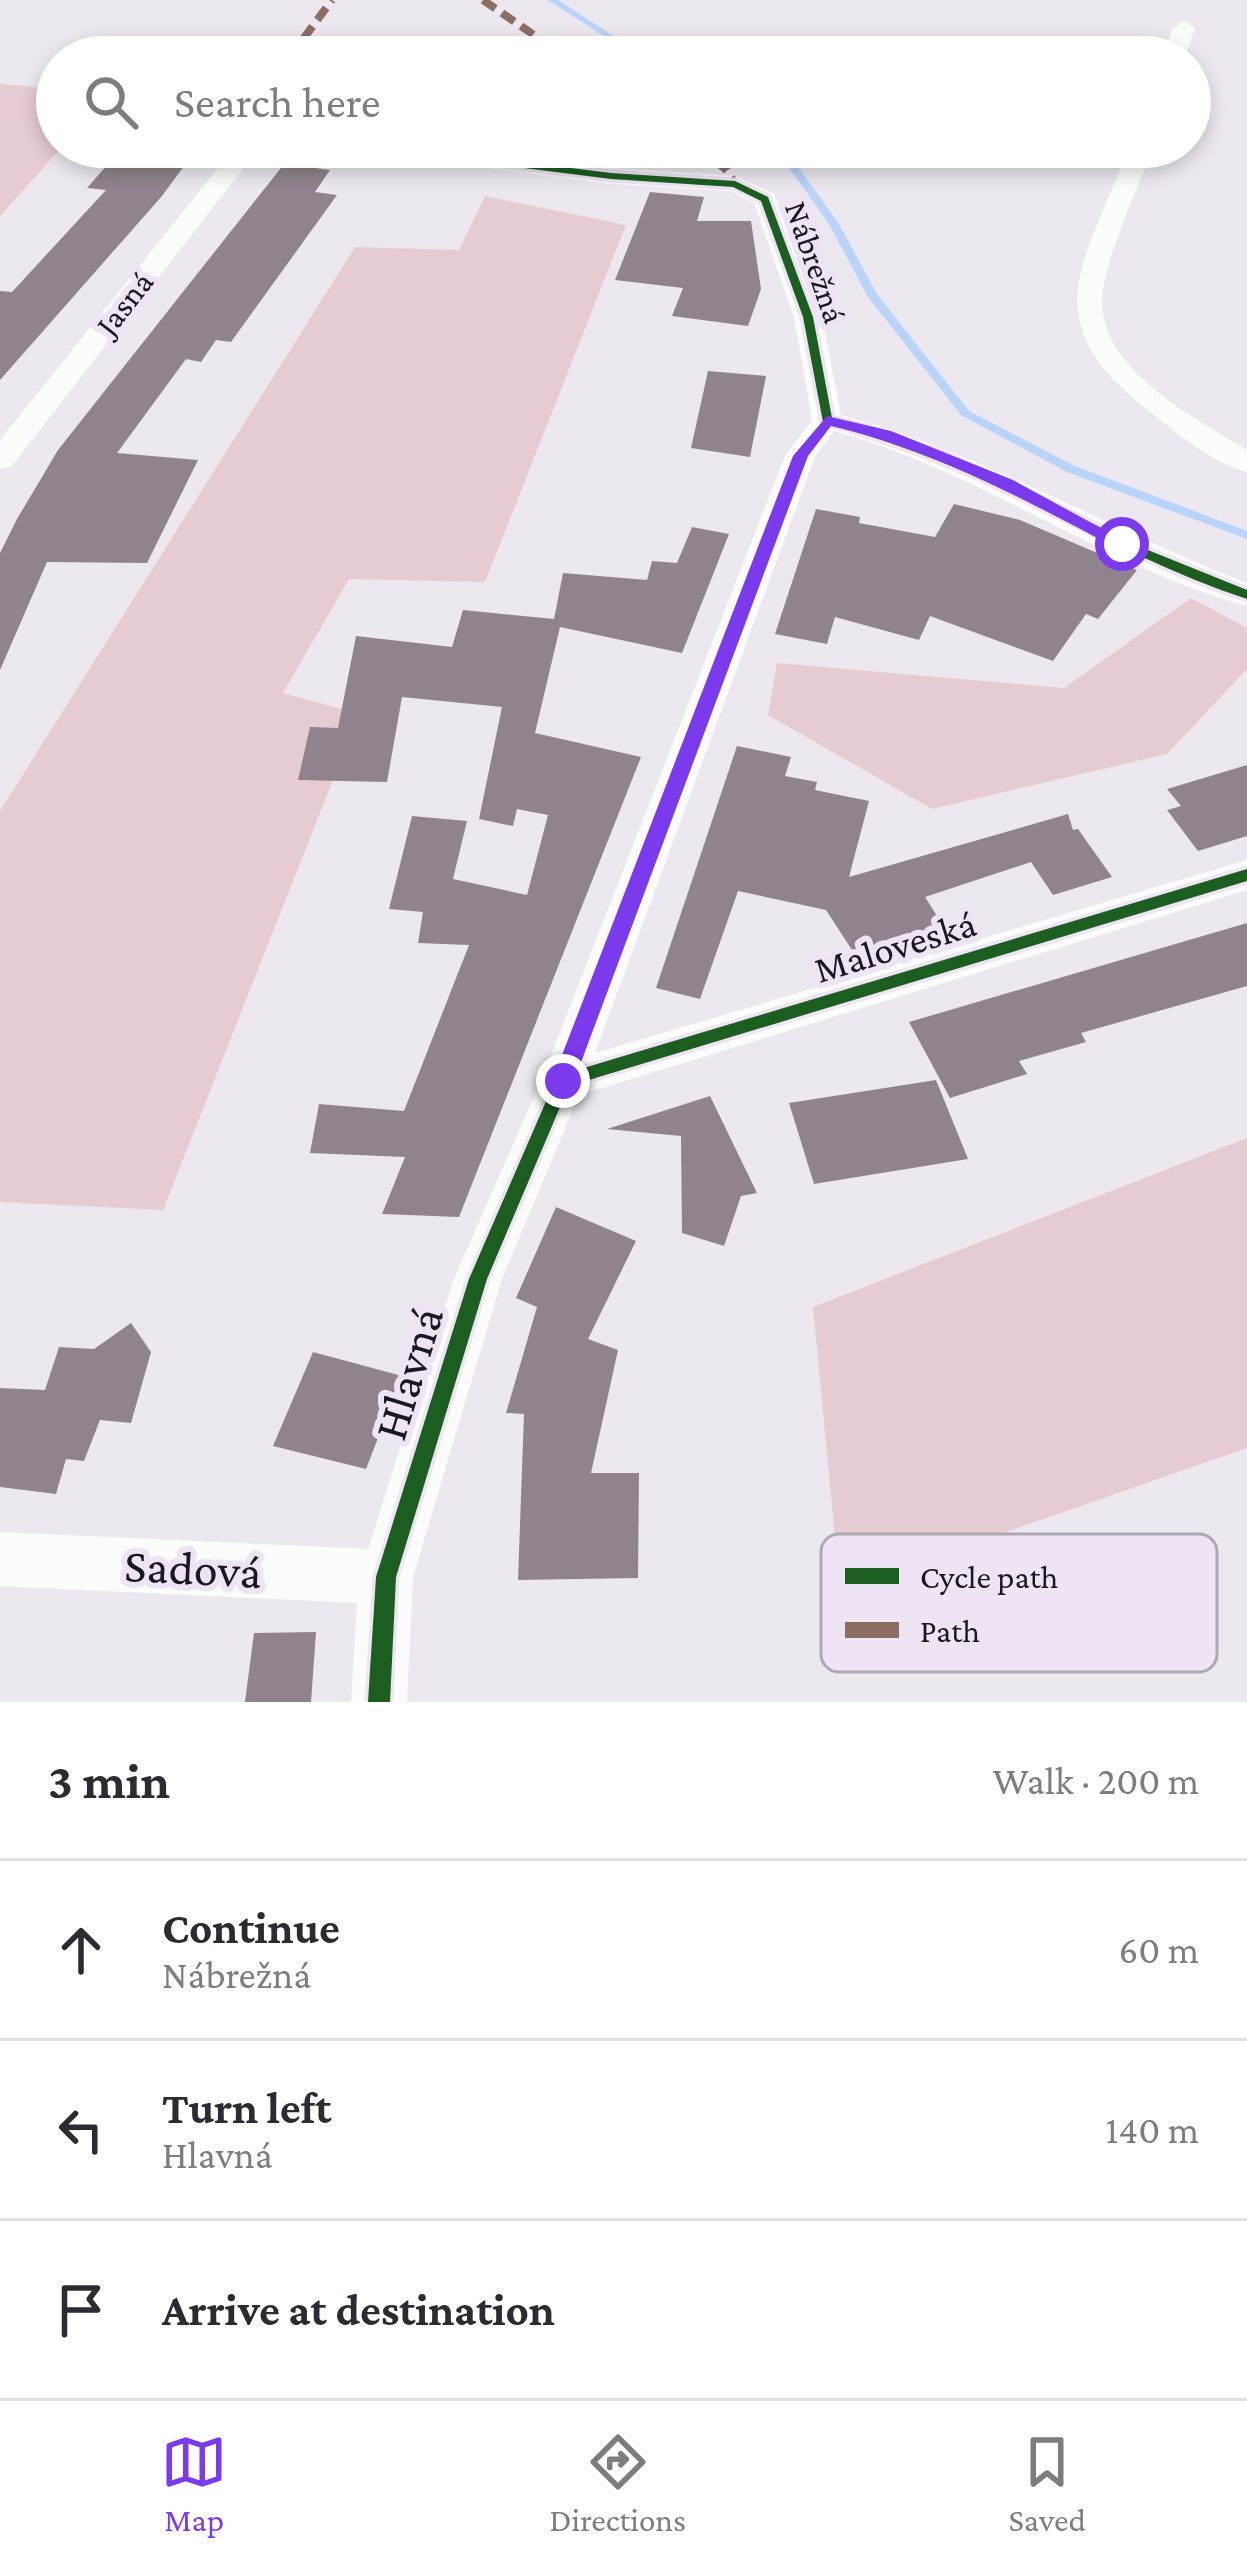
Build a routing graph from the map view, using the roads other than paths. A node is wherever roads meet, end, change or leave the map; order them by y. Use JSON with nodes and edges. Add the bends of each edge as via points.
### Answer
{"nodes":[{"id":1,"x":1184,"y":28,"type":"dead end"},
{"id":2,"x":1181,"y":36,"type":"edge"},
{"id":3,"x":231,"y":168,"type":"edge"},
{"id":4,"x":543,"y":168,"type":"edge"},
{"id":5,"x":1134,"y":168,"type":"edge"},
{"id":6,"x":827,"y":420,"type":"junction"},
{"id":7,"x":0,"y":460,"type":"edge"},
{"id":8,"x":1247,"y":463,"type":"edge"},
{"id":9,"x":1247,"y":595,"type":"edge"},
{"id":10,"x":1247,"y":875,"type":"edge"},
{"id":11,"x":563,"y":1081,"type":"junction"},
{"id":12,"x":0,"y":1559,"type":"edge"},
{"id":13,"x":386,"y":1577,"type":"junction"},
{"id":14,"x":379,"y":1702,"type":"edge"}],
"edges":[{"from":1,"to":2,"type":"street"},
{"from":3,"to":7,"type":"street","name":"Jasná"},
{"from":4,"to":6,"type":"street","name":"Nábrežná","via":[[735,184],[765,200],[808,317]]},
{"from":5,"to":8,"type":"street","via":[[1087,301],[1094,334],[1120,370],[1175,417]]},
{"from":6,"to":9,"type":"street","via":[[1007,483],[1122,544]]},
{"from":6,"to":11,"type":"street","name":"Hlavná","via":[[800,456]]},
{"from":10,"to":11,"type":"street","name":"Maloveská"},
{"from":11,"to":13,"type":"street","name":"Hlavná","via":[[478,1279]]},
{"from":12,"to":13,"type":"street","name":"Sadová"},
{"from":13,"to":14,"type":"street","name":"Hlavná"}]}
